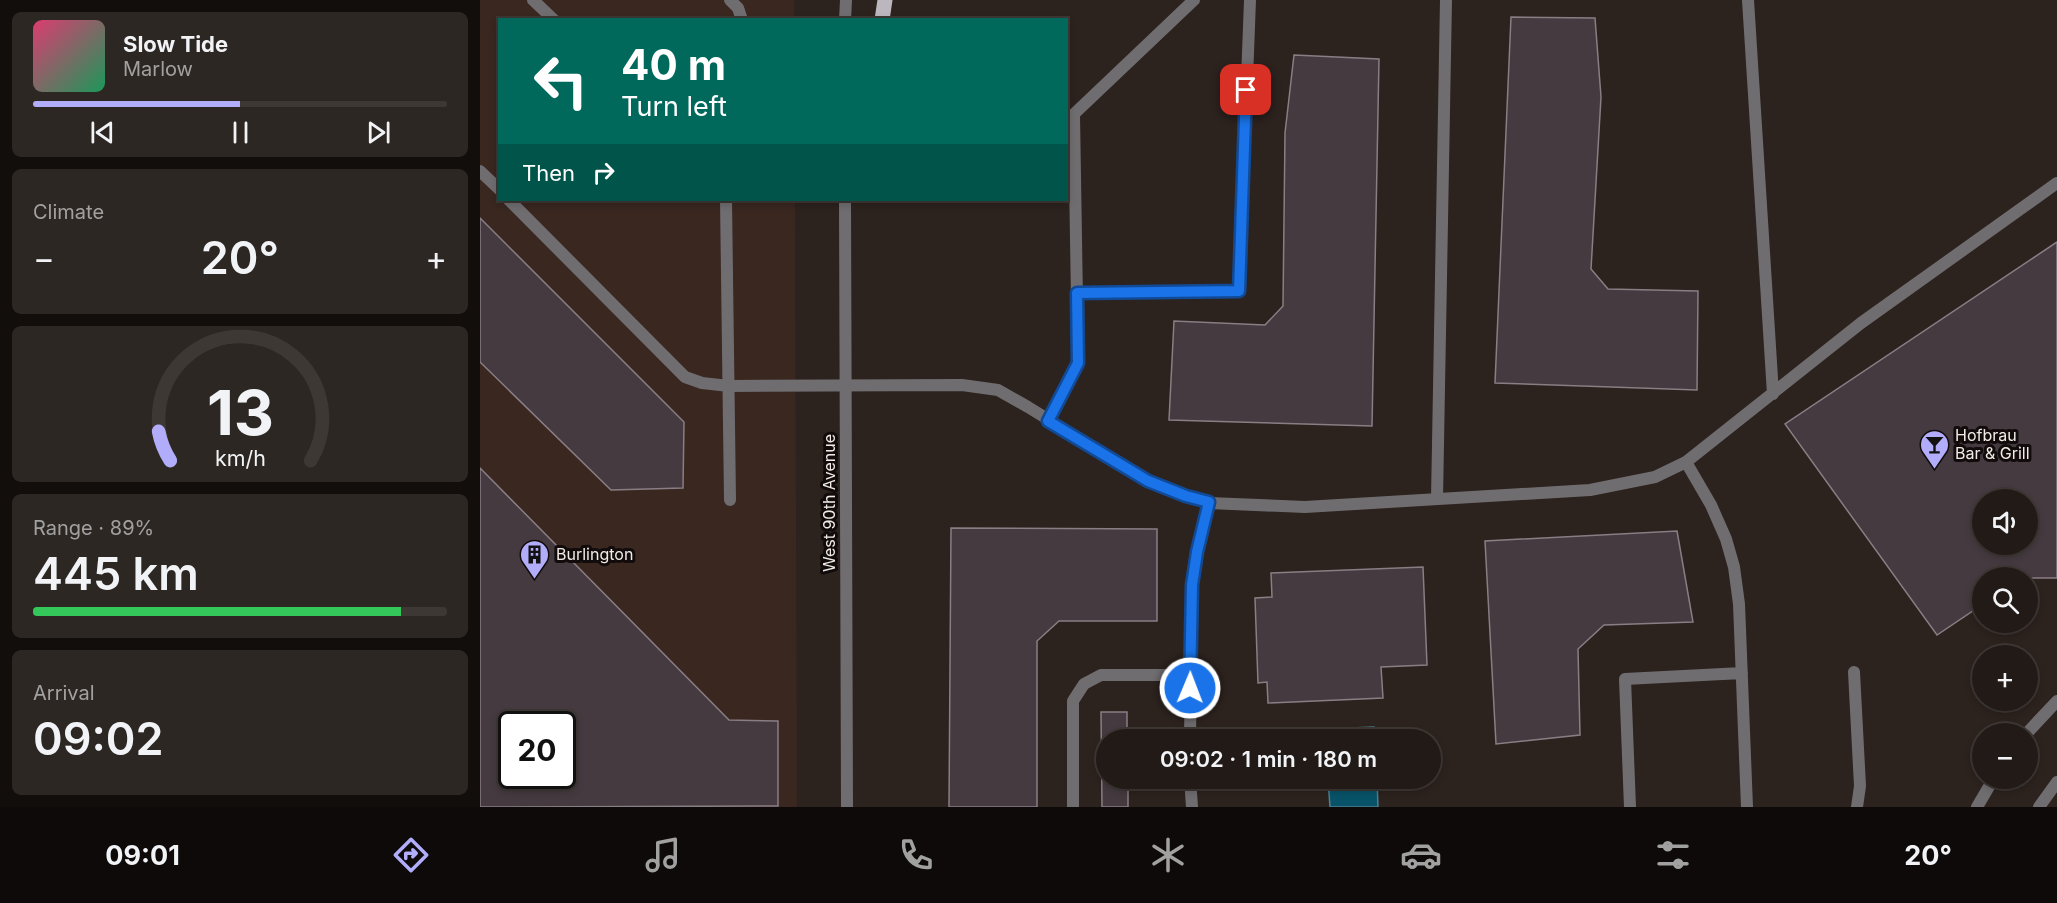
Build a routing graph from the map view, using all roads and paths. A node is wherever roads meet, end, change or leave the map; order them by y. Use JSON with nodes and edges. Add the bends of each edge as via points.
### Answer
{"nodes":[{"id":1,"x":533,"y":0,"type":"edge"},
{"id":2,"x":730,"y":0,"type":"edge"},
{"id":3,"x":846,"y":0,"type":"edge"},
{"id":4,"x":885,"y":0,"type":"edge"},
{"id":5,"x":1194,"y":0,"type":"edge"},
{"id":6,"x":1250,"y":0,"type":"edge"},
{"id":7,"x":1446,"y":0,"type":"edge"},
{"id":8,"x":1748,"y":0,"type":"edge"},
{"id":9,"x":552,"y":18,"type":"edge"},
{"id":10,"x":741,"y":18,"type":"edge"},
{"id":11,"x":845,"y":18,"type":"edge"},
{"id":12,"x":882,"y":18,"type":"edge"},
{"id":13,"x":480,"y":171,"type":"edge"},
{"id":14,"x":2057,"y":183,"type":"edge"},
{"id":15,"x":498,"y":188,"type":"edge"},
{"id":16,"x":510,"y":201,"type":"edge"},
{"id":17,"x":726,"y":201,"type":"edge"},
{"id":18,"x":845,"y":201,"type":"edge"},
{"id":19,"x":1077,"y":293,"type":"junction"},
{"id":20,"x":729,"y":386,"type":"junction"},
{"id":21,"x":844,"y":386,"type":"junction"},
{"id":22,"x":1773,"y":394,"type":"junction"},
{"id":23,"x":1048,"y":421,"type":"junction"},
{"id":24,"x":1686,"y":462,"type":"junction"},
{"id":25,"x":1437,"y":499,"type":"junction"},
{"id":26,"x":730,"y":500,"type":"dead end"},
{"id":27,"x":1209,"y":502,"type":"junction"},
{"id":28,"x":1854,"y":672,"type":"dead end"},
{"id":29,"x":1742,"y":673,"type":"junction"},
{"id":30,"x":1190,"y":675,"type":"junction"},
{"id":31,"x":2057,"y":701,"type":"edge"},
{"id":32,"x":2036,"y":723,"type":"edge"},
{"id":33,"x":1190,"y":729,"type":"edge"},
{"id":34,"x":2057,"y":782,"type":"edge"},
{"id":35,"x":1191,"y":789,"type":"edge"},
{"id":36,"x":1988,"y":789,"type":"edge"},
{"id":37,"x":847,"y":807,"type":"edge"},
{"id":38,"x":1073,"y":807,"type":"edge"},
{"id":39,"x":1192,"y":807,"type":"edge"},
{"id":40,"x":1630,"y":807,"type":"edge"},
{"id":41,"x":1747,"y":807,"type":"edge"},
{"id":42,"x":1857,"y":807,"type":"edge"},
{"id":43,"x":1977,"y":807,"type":"edge"},
{"id":44,"x":2039,"y":807,"type":"edge"}],
"edges":[{"from":1,"to":9,"type":"street"},
{"from":2,"to":10,"type":"street"},
{"from":3,"to":11,"type":"street"},
{"from":4,"to":12,"type":"main road"},
{"from":5,"to":19,"type":"street","via":[[1074,114]]},
{"from":6,"to":19,"type":"street","via":[[1239,291]]},
{"from":7,"to":25,"type":"street"},
{"from":8,"to":22,"type":"street"},
{"from":13,"to":15,"type":"street"},
{"from":14,"to":22,"type":"street","via":[[1861,323]]},
{"from":16,"to":20,"type":"street","via":[[685,377]]},
{"from":17,"to":20,"type":"street"},
{"from":18,"to":21,"type":"street","name":"West 90th Avenue"},
{"from":19,"to":23,"type":"street","via":[[1078,363]]},
{"from":20,"to":21,"type":"street"},
{"from":20,"to":26,"type":"street"},
{"from":21,"to":23,"type":"street","via":[[962,385],[998,390]]},
{"from":21,"to":37,"type":"street","name":"West 90th Avenue"},
{"from":22,"to":24,"type":"street"},
{"from":23,"to":27,"type":"street","via":[[1148,481]]},
{"from":24,"to":25,"type":"street","via":[[1655,477],[1590,490]]},
{"from":24,"to":29,"type":"street","via":[[1726,539],[1734,567]]},
{"from":25,"to":27,"type":"street","via":[[1305,507]]},
{"from":27,"to":30,"type":"street","via":[[1192,585]]},
{"from":28,"to":42,"type":"street","via":[[1860,786]]},
{"from":29,"to":40,"type":"street","via":[[1625,679]]},
{"from":29,"to":41,"type":"street"},
{"from":30,"to":33,"type":"street"},
{"from":30,"to":38,"type":"street","via":[[1101,675],[1084,684],[1073,701]]},
{"from":31,"to":32,"type":"street"},
{"from":34,"to":44,"type":"street"},
{"from":35,"to":39,"type":"street"},
{"from":36,"to":43,"type":"street"}]}
